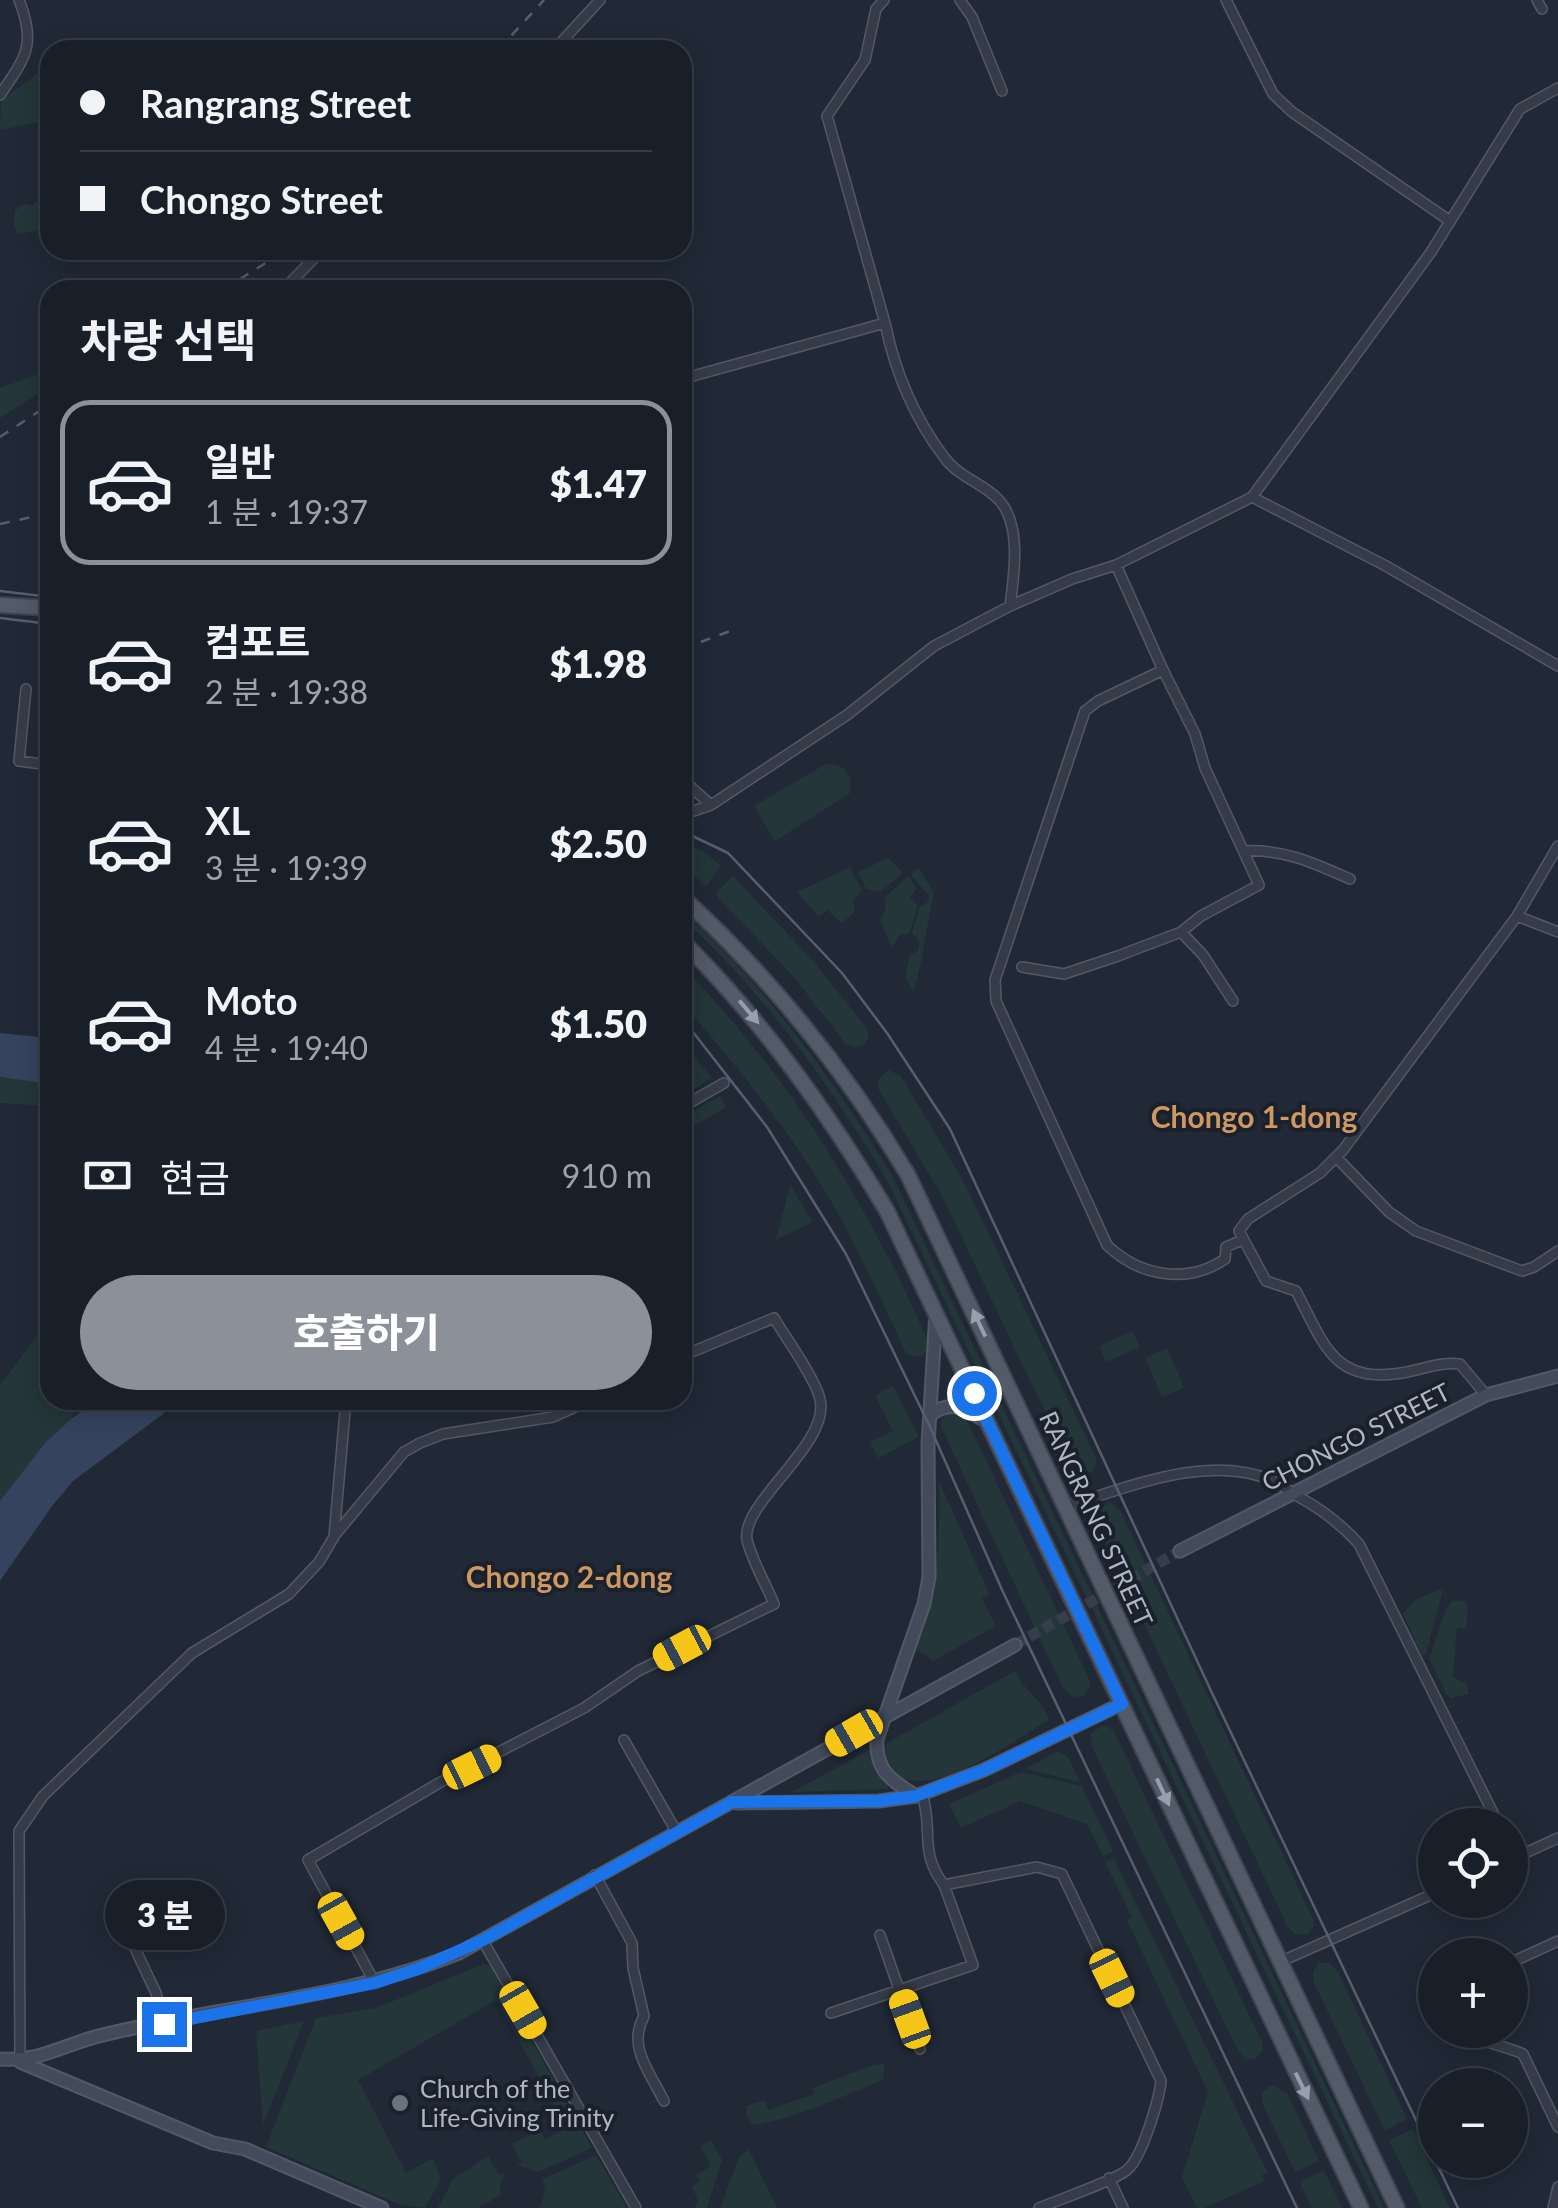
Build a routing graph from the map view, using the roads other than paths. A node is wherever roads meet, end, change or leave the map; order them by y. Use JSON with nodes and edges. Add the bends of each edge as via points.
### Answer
{"nodes":[{"id":1,"x":600,"y":0,"type":"edge"},
{"id":2,"x":884,"y":0,"type":"edge"},
{"id":3,"x":960,"y":0,"type":"edge"},
{"id":4,"x":1226,"y":0,"type":"edge"},
{"id":5,"x":22,"y":1,"type":"edge"},
{"id":6,"x":563,"y":40,"type":"edge"},
{"id":7,"x":1558,"y":88,"type":"edge"},
{"id":8,"x":1002,"y":91,"type":"dead end"},
{"id":9,"x":0,"y":95,"type":"edge"},
{"id":10,"x":1450,"y":221,"type":"junction"},
{"id":11,"x":312,"y":260,"type":"edge"},
{"id":12,"x":293,"y":280,"type":"edge"},
{"id":13,"x":885,"y":322,"type":"junction"},
{"id":14,"x":692,"y":376,"type":"edge"},
{"id":15,"x":1252,"y":497,"type":"junction"},
{"id":16,"x":1116,"y":566,"type":"junction"},
{"id":17,"x":0,"y":604,"type":"edge"},
{"id":18,"x":1010,"y":606,"type":"junction"},
{"id":19,"x":40,"y":607,"type":"edge"},
{"id":20,"x":1558,"y":666,"type":"edge"},
{"id":21,"x":1163,"y":670,"type":"junction"},
{"id":22,"x":26,"y":689,"type":"dead end"},
{"id":23,"x":40,"y":764,"type":"edge"},
{"id":24,"x":692,"y":787,"type":"edge"},
{"id":25,"x":711,"y":805,"type":"junction"},
{"id":26,"x":692,"y":812,"type":"edge"},
{"id":27,"x":1558,"y":846,"type":"edge"},
{"id":28,"x":1245,"y":851,"type":"junction"},
{"id":29,"x":1350,"y":879,"type":"dead end"},
{"id":30,"x":692,"y":907,"type":"edge"},
{"id":31,"x":1516,"y":916,"type":"junction"},
{"id":32,"x":1180,"y":932,"type":"junction"},
{"id":33,"x":1558,"y":932,"type":"edge"},
{"id":34,"x":692,"y":952,"type":"edge"},
{"id":35,"x":1022,"y":967,"type":"dead end"},
{"id":36,"x":1232,"y":1001,"type":"dead end"},
{"id":37,"x":724,"y":1083,"type":"dead end"},
{"id":38,"x":692,"y":1101,"type":"edge"},
{"id":39,"x":1336,"y":1157,"type":"junction"},
{"id":40,"x":1242,"y":1240,"type":"junction"},
{"id":41,"x":1558,"y":1251,"type":"edge"},
{"id":42,"x":936,"y":1308,"type":"junction"},
{"id":43,"x":692,"y":1352,"type":"edge"},
{"id":44,"x":1558,"y":1376,"type":"edge"},
{"id":45,"x":1486,"y":1395,"type":"junction"},
{"id":46,"x":345,"y":1410,"type":"edge"},
{"id":47,"x":568,"y":1410,"type":"edge"},
{"id":48,"x":930,"y":1415,"type":"junction"},
{"id":49,"x":987,"y":1422,"type":"junction"},
{"id":50,"x":1295,"y":1494,"type":"junction"},
{"id":51,"x":1064,"y":1507,"type":"junction"},
{"id":52,"x":334,"y":1538,"type":"junction"},
{"id":53,"x":1180,"y":1551,"type":"tunnel mouth"},
{"id":54,"x":1015,"y":1645,"type":"tunnel mouth"},
{"id":55,"x":1122,"y":1704,"type":"junction"},
{"id":56,"x":885,"y":1716,"type":"junction"},
{"id":57,"x":624,"y":1740,"type":"dead end"},
{"id":58,"x":919,"y":1795,"type":"junction"},
{"id":59,"x":732,"y":1802,"type":"junction"},
{"id":60,"x":1491,"y":1808,"type":"edge"},
{"id":61,"x":676,"y":1831,"type":"junction"},
{"id":62,"x":1558,"y":1838,"type":"edge"},
{"id":63,"x":1528,"y":1849,"type":"edge"},
{"id":64,"x":595,"y":1876,"type":"junction"},
{"id":65,"x":944,"y":1885,"type":"junction"},
{"id":66,"x":1418,"y":1901,"type":"edge"},
{"id":67,"x":880,"y":1935,"type":"dead end"},
{"id":68,"x":130,"y":1938,"type":"dead end"},
{"id":69,"x":483,"y":1940,"type":"junction"},
{"id":70,"x":1558,"y":1940,"type":"edge"},
{"id":71,"x":1528,"y":1955,"type":"edge"},
{"id":72,"x":1282,"y":1961,"type":"junction"},
{"id":73,"x":375,"y":1983,"type":"junction"},
{"id":74,"x":899,"y":1990,"type":"junction"},
{"id":75,"x":831,"y":2013,"type":"dead end"},
{"id":76,"x":164,"y":2024,"type":"junction"},
{"id":77,"x":1510,"y":2048,"type":"edge"},
{"id":78,"x":920,"y":2049,"type":"dead end"},
{"id":79,"x":0,"y":2059,"type":"edge"},
{"id":80,"x":20,"y":2062,"type":"junction"},
{"id":81,"x":664,"y":2101,"type":"dead end"},
{"id":82,"x":1558,"y":2127,"type":"edge"},
{"id":83,"x":1109,"y":2178,"type":"junction"},
{"id":84,"x":1558,"y":2187,"type":"edge"},
{"id":85,"x":382,"y":2208,"type":"edge"},
{"id":86,"x":636,"y":2208,"type":"edge"},
{"id":87,"x":1039,"y":2208,"type":"edge"},
{"id":88,"x":1123,"y":2208,"type":"edge"},
{"id":89,"x":1361,"y":2208,"type":"edge"},
{"id":90,"x":1397,"y":2208,"type":"edge"},
{"id":91,"x":1553,"y":2208,"type":"edge"}],
"edges":[{"from":1,"to":6,"type":"street"},
{"from":2,"to":13,"type":"street","via":[[876,8],[865,60],[826,116]]},
{"from":3,"to":8,"type":"street"},
{"from":4,"to":10,"type":"street","via":[[1273,94]]},
{"from":5,"to":9,"type":"street","via":[[26,56]]},
{"from":7,"to":10,"type":"street","via":[[1520,109]]},
{"from":10,"to":15,"type":"street"},
{"from":11,"to":12,"type":"street"},
{"from":13,"to":14,"type":"street"},
{"from":13,"to":18,"type":"street","via":[[901,384],[928,434],[946,460],[1000,501],[1008,517]]},
{"from":15,"to":16,"type":"street"},
{"from":15,"to":20,"type":"street"},
{"from":16,"to":18,"type":"street"},
{"from":16,"to":21,"type":"street"},
{"from":17,"to":19,"type":"main road"},
{"from":18,"to":25,"type":"street","via":[[934,646],[847,715]]},
{"from":21,"to":28,"type":"street"},
{"from":21,"to":40,"type":"street","via":[[1085,711],[994,980],[996,1002],[1108,1245],[1124,1261],[1181,1276],[1218,1264],[1226,1247]]},
{"from":22,"to":23,"type":"street","via":[[19,762]]},
{"from":24,"to":25,"type":"street"},
{"from":25,"to":26,"type":"street"},
{"from":27,"to":31,"type":"street"},
{"from":28,"to":29,"type":"street","via":[[1290,854]]},
{"from":28,"to":32,"type":"street","via":[[1259,885]]},
{"from":51,"to":30,"type":"main road","name":"RANGRANG STREET","one_way":true,"via":[[962,1284],[877,1123],[772,984]]},
{"from":31,"to":33,"type":"street"},
{"from":31,"to":39,"type":"street"},
{"from":32,"to":35,"type":"street","via":[[1064,974]]},
{"from":32,"to":36,"type":"street"},
{"from":34,"to":42,"type":"main road","one_way":true,"via":[[772,1040],[848,1145]]},
{"from":37,"to":38,"type":"street"},
{"from":39,"to":40,"type":"street","via":[[1248,1219],[1239,1231]]},
{"from":39,"to":41,"type":"street","via":[[1416,1232],[1522,1270]]},
{"from":40,"to":45,"type":"street","via":[[1266,1281],[1296,1291],[1344,1366],[1374,1378],[1440,1362],[1460,1364]]},
{"from":42,"to":48,"type":"main road"},
{"from":42,"to":49,"type":"main road"},
{"from":43,"to":73,"type":"street","via":[[774,1318],[820,1396],[822,1416],[751,1518],[746,1537],[774,1604],[638,1670],[584,1708],[308,1860]]},
{"from":44,"to":45,"type":"main road","name":"CHONGO STREET"},
{"from":45,"to":50,"type":"main road","name":"CHONGO STREET"},
{"from":46,"to":52,"type":"street"},
{"from":47,"to":52,"type":"street","via":[[420,1442],[404,1452]]},
{"from":48,"to":49,"type":"main road","via":[[950,1405]]},
{"from":48,"to":56,"type":"main road","via":[[930,1577]]},
{"from":49,"to":55,"type":"main road"},
{"from":50,"to":51,"type":"street","via":[[1249,1473],[1218,1470]]},
{"from":50,"to":53,"type":"main road","name":"CHONGO STREET"},
{"from":50,"to":60,"type":"street","via":[[1359,1544]]},
{"from":51,"to":72,"type":"main road","name":"RANGRANG STREET"},
{"from":52,"to":80,"type":"street","via":[[289,1594],[192,1653],[42,1796],[19,1831]]},
{"from":54,"to":56,"type":"main road"},
{"from":55,"to":58,"type":"main road"},
{"from":55,"to":89,"type":"main road","one_way":true},
{"from":56,"to":58,"type":"main road","via":[[878,1762],[890,1780]]},
{"from":56,"to":59,"type":"main road"},
{"from":57,"to":61,"type":"street"},
{"from":58,"to":59,"type":"main road"},
{"from":58,"to":65,"type":"street","via":[[927,1809],[930,1867]]},
{"from":59,"to":61,"type":"main road"},
{"from":61,"to":64,"type":"main road"},
{"from":62,"to":63,"type":"street"},
{"from":64,"to":69,"type":"main road"},
{"from":64,"to":81,"type":"street","via":[[632,1943],[644,2016],[636,2042]]},
{"from":65,"to":74,"type":"street","via":[[973,1965]]},
{"from":65,"to":83,"type":"street","via":[[1037,1868],[1062,1874],[1161,2081],[1137,2156],[1127,2171]]},
{"from":66,"to":72,"type":"street"},
{"from":67,"to":74,"type":"street"},
{"from":68,"to":76,"type":"street"},
{"from":69,"to":73,"type":"main road"},
{"from":69,"to":86,"type":"street"},
{"from":70,"to":71,"type":"street"},
{"from":72,"to":90,"type":"main road","name":"RANGRANG STREET"},
{"from":73,"to":76,"type":"main road"},
{"from":74,"to":75,"type":"street"},
{"from":74,"to":78,"type":"street"},
{"from":76,"to":80,"type":"main road","via":[[95,2037]]},
{"from":77,"to":82,"type":"street","via":[[1523,2054]]},
{"from":79,"to":80,"type":"main road"},
{"from":80,"to":85,"type":"main road"},
{"from":83,"to":87,"type":"street"},
{"from":83,"to":88,"type":"street"},
{"from":84,"to":91,"type":"street"}]}
